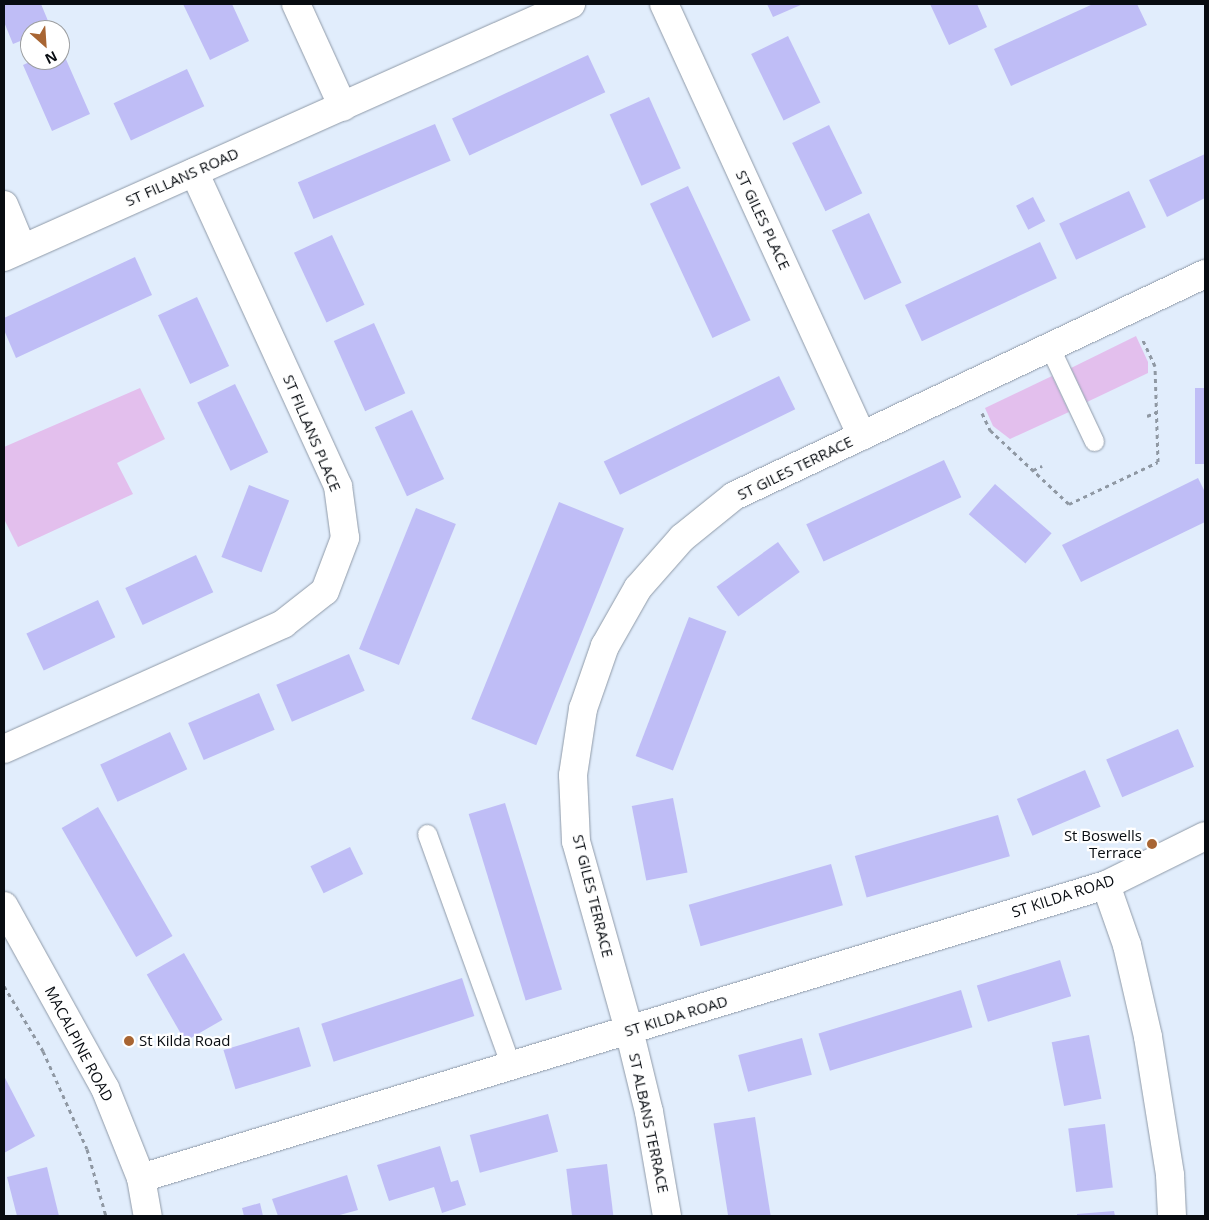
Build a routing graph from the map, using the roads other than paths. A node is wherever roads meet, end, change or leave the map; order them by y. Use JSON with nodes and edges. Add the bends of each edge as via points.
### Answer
{"nodes":[{"id":1,"x":296,"y":4,"type":"edge"},
{"id":2,"x":571,"y":4,"type":"edge"},
{"id":3,"x":664,"y":4,"type":"edge"},
{"id":4,"x":343,"y":107,"type":"junction"},
{"id":5,"x":194,"y":172,"type":"junction"},
{"id":6,"x":4,"y":205,"type":"edge"},
{"id":7,"x":13,"y":252,"type":"edge"},
{"id":8,"x":1205,"y":274,"type":"edge"},
{"id":9,"x":1050,"y":348,"type":"junction"},
{"id":10,"x":862,"y":436,"type":"junction"},
{"id":11,"x":1094,"y":441,"type":"dead end"},
{"id":12,"x":4,"y":749,"type":"edge"},
{"id":13,"x":427,"y":834,"type":"dead end"},
{"id":14,"x":1205,"y":836,"type":"edge"},
{"id":15,"x":1106,"y":885,"type":"junction"},
{"id":16,"x":4,"y":906,"type":"edge"},
{"id":17,"x":629,"y":1030,"type":"junction"},
{"id":18,"x":511,"y":1066,"type":"junction"},
{"id":19,"x":141,"y":1178,"type":"junction"},
{"id":20,"x":148,"y":1216,"type":"edge"},
{"id":21,"x":667,"y":1216,"type":"edge"},
{"id":22,"x":1172,"y":1216,"type":"edge"}],
"edges":[{"from":1,"to":4,"type":"street"},
{"from":2,"to":4,"type":"street","name":"ST FILLANS ROAD"},
{"from":3,"to":10,"type":"street","name":"ST GILES PLACE"},
{"from":4,"to":5,"type":"street","name":"ST FILLANS ROAD"},
{"from":5,"to":7,"type":"street","name":"ST FILLANS ROAD"},
{"from":5,"to":12,"type":"street","name":"ST FILLANS PLACE","via":[[338,486],[345,538],[325,591],[283,624]]},
{"from":6,"to":7,"type":"street","name":"ST FILLANS ROAD"},
{"from":8,"to":9,"type":"street","name":"ST GILES TERRACE"},
{"from":9,"to":10,"type":"street","name":"ST GILES TERRACE"},
{"from":9,"to":11,"type":"lane"},
{"from":10,"to":17,"type":"street","name":"ST GILES TERRACE","via":[[734,496],[682,538],[638,588],[605,646],[583,709],[574,775],[576,841]]},
{"from":13,"to":18,"type":"lane"},
{"from":14,"to":15,"type":"street","name":"ST KILDA ROAD"},
{"from":15,"to":17,"type":"street","name":"ST KILDA ROAD"},
{"from":15,"to":22,"type":"street","via":[[1128,945],[1148,1037],[1170,1174]]},
{"from":16,"to":19,"type":"street","name":"MACALPINE ROAD","via":[[105,1088]]},
{"from":17,"to":18,"type":"street","name":"ST KILDA ROAD"},
{"from":17,"to":21,"type":"street","name":"ST ALBANS TERRACE","via":[[649,1112]]},
{"from":18,"to":19,"type":"street","name":"ST KILDA ROAD"},
{"from":19,"to":20,"type":"street","name":"MACALPINE ROAD"}]}
